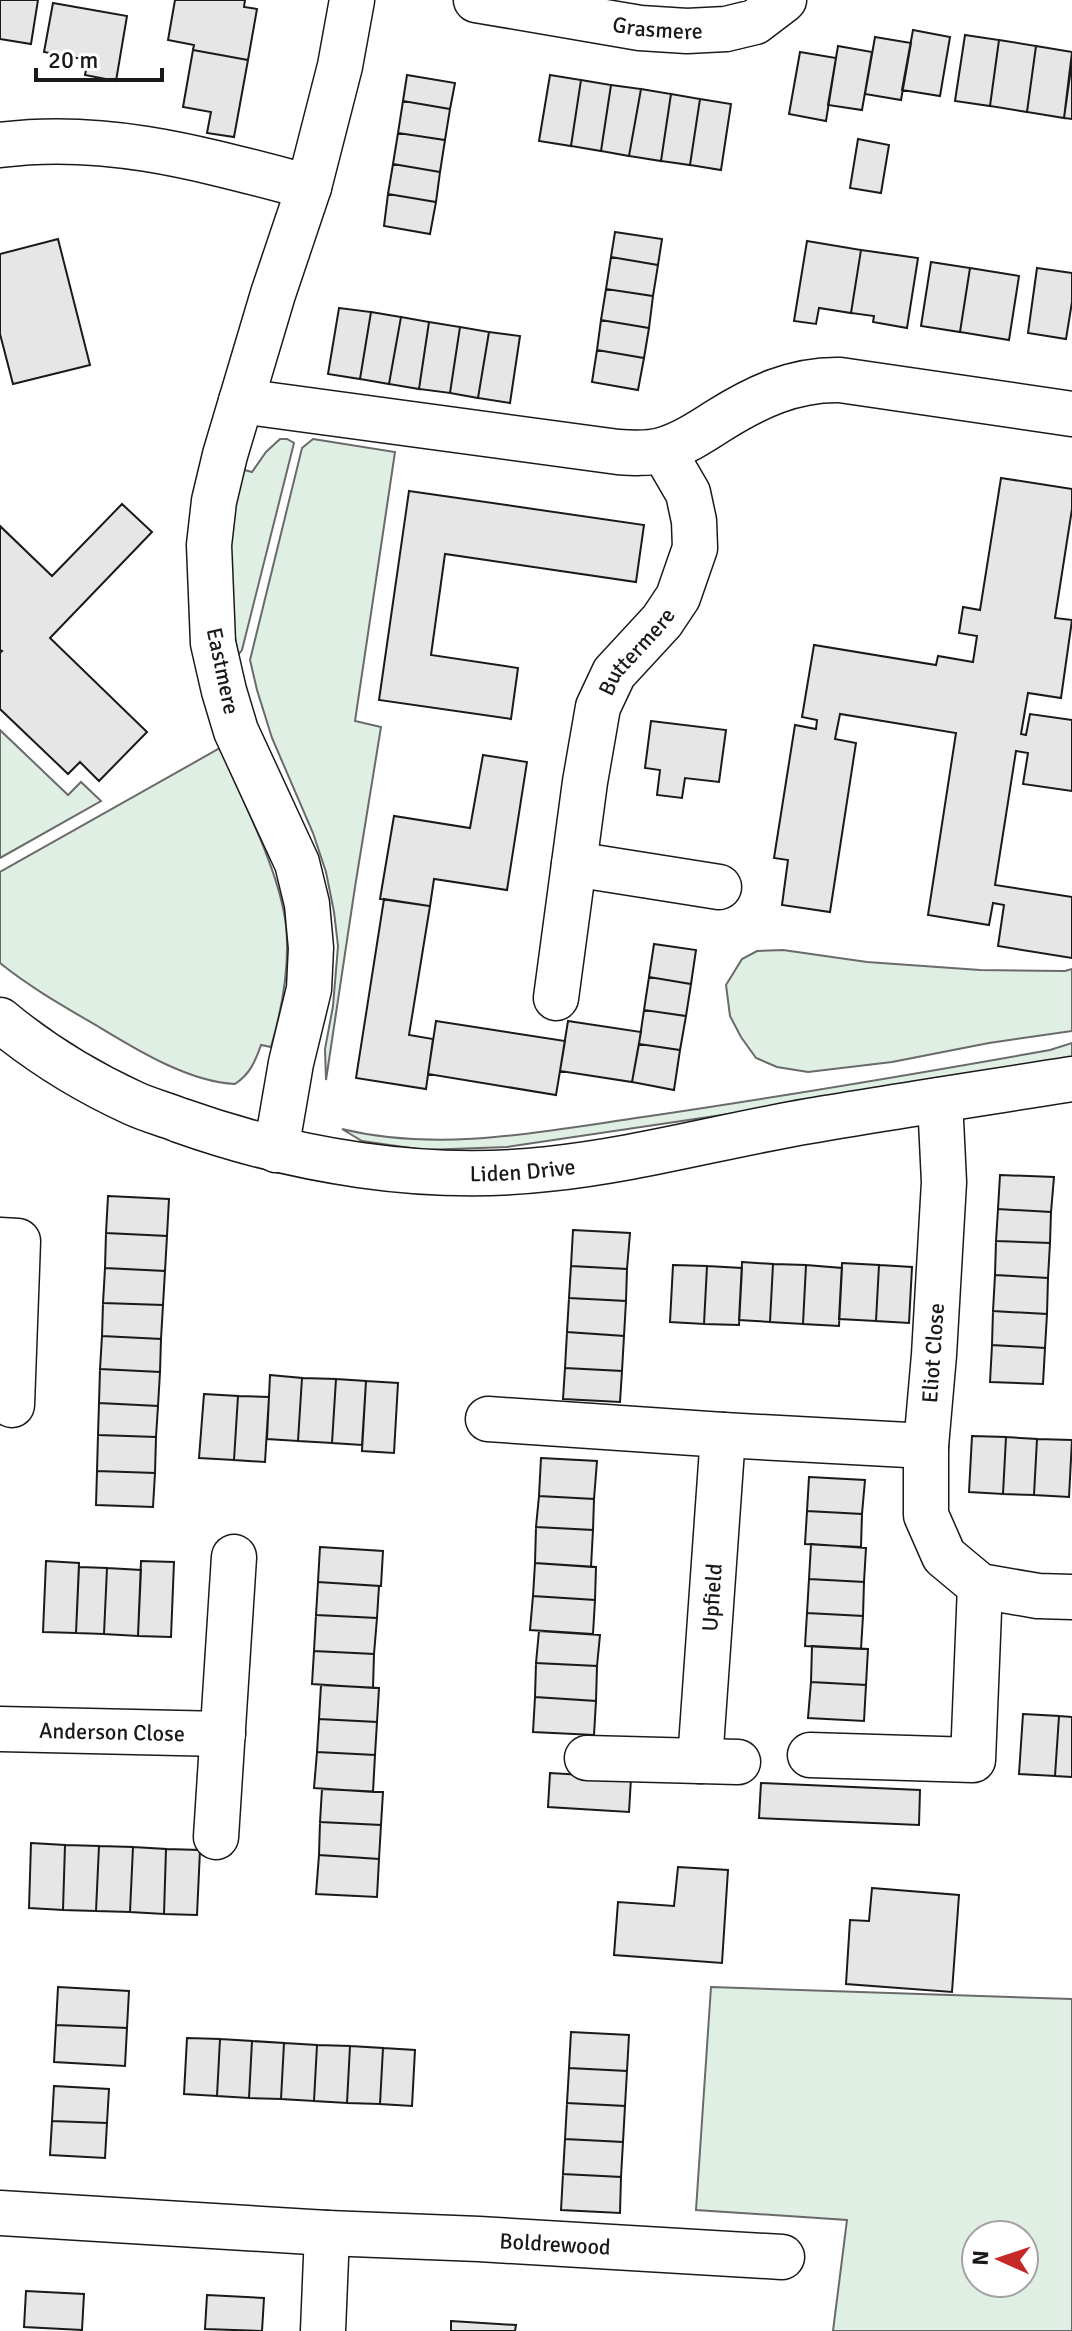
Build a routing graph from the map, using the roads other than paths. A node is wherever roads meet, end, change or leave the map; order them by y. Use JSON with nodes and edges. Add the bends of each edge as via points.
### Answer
{"nodes":[{"id":1,"x":352,"y":0,"type":"edge"},
{"id":2,"x":476,"y":0,"type":"edge"},
{"id":3,"x":784,"y":0,"type":"edge"},
{"id":4,"x":0,"y":145,"type":"edge"},
{"id":5,"x":309,"y":187,"type":"junction"},
{"id":6,"x":241,"y":401,"type":"junction"},
{"id":7,"x":1072,"y":414,"type":"edge"},
{"id":8,"x":663,"y":450,"type":"junction"},
{"id":9,"x":574,"y":864,"type":"junction"},
{"id":10,"x":719,"y":887,"type":"dead end"},
{"id":11,"x":556,"y":998,"type":"dead end"},
{"id":12,"x":0,"y":1020,"type":"edge"},
{"id":13,"x":1072,"y":1079,"type":"edge"},
{"id":14,"x":940,"y":1100,"type":"junction"},
{"id":15,"x":276,"y":1150,"type":"junction"},
{"id":16,"x":0,"y":1240,"type":"edge"},
{"id":17,"x":12,"y":1405,"type":"dead end"},
{"id":18,"x":488,"y":1419,"type":"dead end"},
{"id":19,"x":723,"y":1435,"type":"junction"},
{"id":20,"x":926,"y":1446,"type":"junction"},
{"id":21,"x":234,"y":1557,"type":"dead end"},
{"id":22,"x":980,"y":1586,"type":"junction"},
{"id":23,"x":1072,"y":1597,"type":"edge"},
{"id":24,"x":0,"y":1729,"type":"edge"},
{"id":25,"x":223,"y":1734,"type":"junction"},
{"id":26,"x":810,"y":1755,"type":"dead end"},
{"id":27,"x":587,"y":1758,"type":"dead end"},
{"id":28,"x":216,"y":1837,"type":"dead end"},
{"id":29,"x":0,"y":2213,"type":"edge"},
{"id":30,"x":327,"y":2233,"type":"junction"},
{"id":31,"x":782,"y":2257,"type":"dead end"},
{"id":32,"x":323,"y":2331,"type":"edge"}],
"edges":[{"from":1,"to":5,"type":"street","name":"Eastmere"},
{"from":2,"to":3,"type":"street","name":"Grasmere","via":[[687,31],[755,22]]},
{"from":4,"to":5,"type":"street","via":[[130,145]]},
{"from":5,"to":6,"type":"street","name":"Eastmere"},
{"from":6,"to":8,"type":"street","via":[[618,452]]},
{"from":6,"to":15,"type":"street","name":"Eastmere","via":[[214,501],[209,545],[213,643],[236,731],[297,863],[311,948],[309,989]]},
{"from":7,"to":8,"type":"street","via":[[823,379],[766,394]]},
{"from":8,"to":9,"type":"street","name":"Buttermere","via":[[688,493],[695,548],[678,597],[614,673],[598,707]]},
{"from":9,"to":10,"type":"street"},
{"from":9,"to":11,"type":"street","name":"Buttermere"},
{"from":12,"to":15,"type":"street","name":"Liden Drive","via":[[66,1068],[136,1104]]},
{"from":13,"to":14,"type":"street","name":"Liden Drive"},
{"from":14,"to":15,"type":"street","name":"Liden Drive","via":[[545,1170],[423,1171]]},
{"from":14,"to":20,"type":"street","name":"Eliot Close","via":[[944,1182]]},
{"from":16,"to":17,"type":"street","via":[[18,1241]]},
{"from":18,"to":19,"type":"street"},
{"from":19,"to":20,"type":"street"},
{"from":19,"to":27,"type":"street","name":"Upfield","via":[[719,1762]]},
{"from":20,"to":22,"type":"street","name":"Eliot Close","via":[[926,1515],[944,1556]]},
{"from":21,"to":25,"type":"street"},
{"from":22,"to":23,"type":"street"},
{"from":22,"to":26,"type":"street","via":[[973,1760]]},
{"from":24,"to":25,"type":"street","name":"Anderson Close"},
{"from":25,"to":28,"type":"street"},
{"from":29,"to":30,"type":"street","name":"Boldrewood"},
{"from":30,"to":31,"type":"street","name":"Boldrewood"},
{"from":30,"to":32,"type":"street"}]}
